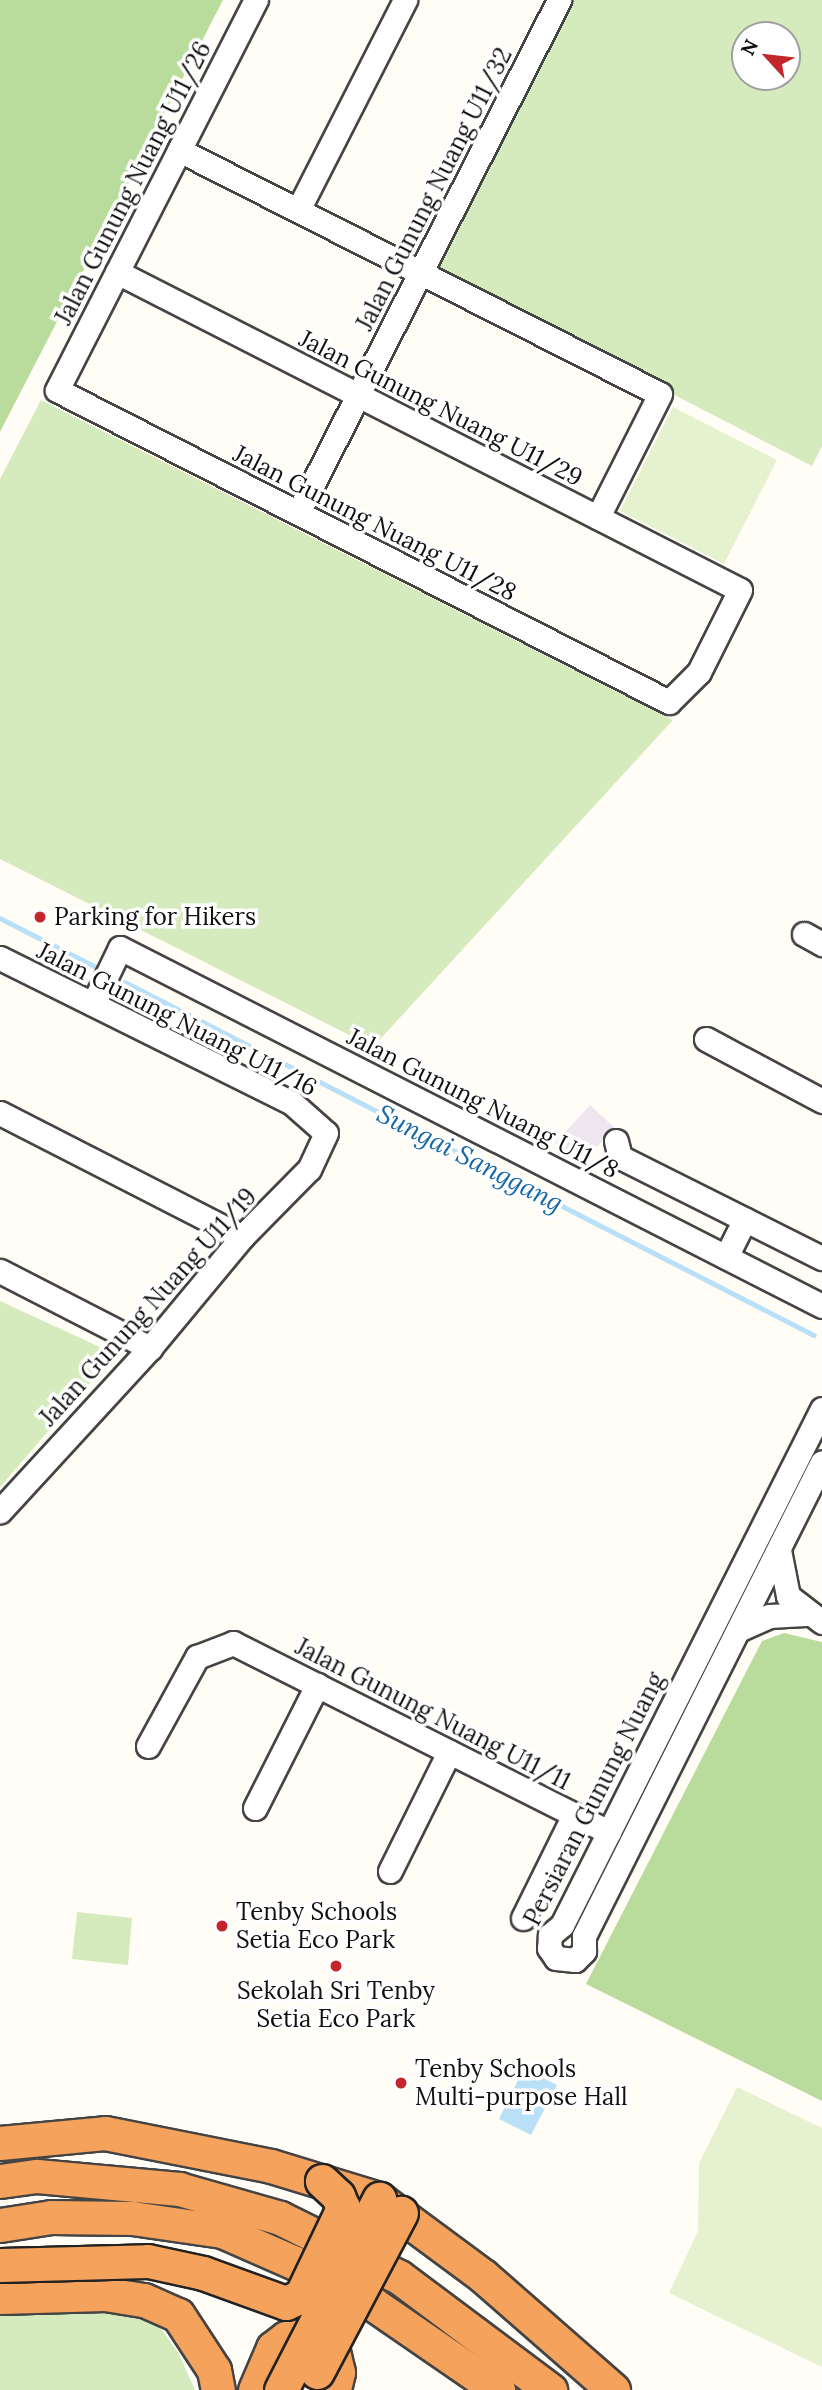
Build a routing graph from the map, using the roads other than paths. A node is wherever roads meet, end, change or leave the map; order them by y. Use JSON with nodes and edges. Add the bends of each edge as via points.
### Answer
{"nodes":[{"id":1,"x":256,"y":0,"type":"edge"},
{"id":2,"x":405,"y":0,"type":"edge"},
{"id":3,"x":559,"y":0,"type":"edge"},
{"id":4,"x":179,"y":150,"type":"junction"},
{"id":5,"x":298,"y":210,"type":"junction"},
{"id":6,"x":117,"y":272,"type":"junction"},
{"id":7,"x":421,"y":273,"type":"junction"},
{"id":8,"x":57,"y":390,"type":"joint"},
{"id":9,"x":358,"y":395,"type":"junction"},
{"id":10,"x":298,"y":513,"type":"junction"},
{"id":11,"x":598,"y":517,"type":"junction"},
{"id":12,"x":740,"y":590,"type":"joint"},
{"id":13,"x":0,"y":958,"type":"edge"},
{"id":14,"x":93,"y":1004,"type":"junction"},
{"id":15,"x":706,"y":1039,"type":"dead end"},
{"id":16,"x":822,"y":1101,"type":"edge"},
{"id":17,"x":0,"y":1112,"type":"edge"},
{"id":18,"x":326,"y":1133,"type":"joint"},
{"id":19,"x":616,"y":1141,"type":"dead end"},
{"id":20,"x":745,"y":1219,"type":"junction"},
{"id":21,"x":242,"y":1237,"type":"junction"},
{"id":22,"x":726,"y":1257,"type":"junction"},
{"id":23,"x":822,"y":1258,"type":"edge"},
{"id":24,"x":0,"y":1271,"type":"edge"},
{"id":25,"x":820,"y":1305,"type":"edge"},
{"id":26,"x":149,"y":1348,"type":"junction"},
{"id":27,"x":822,"y":1409,"type":"edge"},
{"id":28,"x":822,"y":1462,"type":"edge"},
{"id":29,"x":0,"y":1511,"type":"edge"},
{"id":30,"x":779,"y":1549,"type":"junction"},
{"id":31,"x":814,"y":1618,"type":"edge"},
{"id":32,"x":738,"y":1630,"type":"junction"},
{"id":33,"x":317,"y":1685,"type":"junction"},
{"id":34,"x":148,"y":1746,"type":"dead end"},
{"id":35,"x":449,"y":1752,"type":"junction"},
{"id":36,"x":256,"y":1808,"type":"dead end"},
{"id":37,"x":574,"y":1815,"type":"junction"},
{"id":38,"x":609,"y":1832,"type":"junction"},
{"id":39,"x":390,"y":1871,"type":"dead end"},
{"id":40,"x":523,"y":1918,"type":"dead end"},
{"id":41,"x":0,"y":2143,"type":"edge"},
{"id":42,"x":0,"y":2181,"type":"edge"},
{"id":43,"x":322,"y":2181,"type":"junction"},
{"id":44,"x":390,"y":2206,"type":"junction"},
{"id":45,"x":0,"y":2225,"type":"edge"},
{"id":46,"x":0,"y":2265,"type":"edge"},
{"id":47,"x":0,"y":2297,"type":"edge"},
{"id":48,"x":218,"y":2390,"type":"edge"},
{"id":49,"x":255,"y":2390,"type":"edge"},
{"id":50,"x":281,"y":2390,"type":"edge"},
{"id":51,"x":308,"y":2390,"type":"edge"},
{"id":52,"x":334,"y":2390,"type":"edge"},
{"id":53,"x":498,"y":2390,"type":"edge"},
{"id":54,"x":550,"y":2390,"type":"edge"},
{"id":55,"x":613,"y":2390,"type":"edge"}],
"edges":[{"from":1,"to":4,"type":"street","name":"Jalan Gunung Nuang U11/26"},
{"from":2,"to":5,"type":"street"},
{"from":3,"to":7,"type":"street","name":"Jalan Gunung Nuang U11/32"},
{"from":4,"to":5,"type":"street"},
{"from":4,"to":6,"type":"street","name":"Jalan Gunung Nuang U11/26"},
{"from":5,"to":7,"type":"street"},
{"from":6,"to":8,"type":"street","name":"Jalan Gunung Nuang U11/26"},
{"from":6,"to":9,"type":"street","name":"Jalan Gunung Nuang U11/29"},
{"from":7,"to":9,"type":"street","name":"Jalan Gunung Nuang U11/32"},
{"from":7,"to":11,"type":"street","via":[[660,394]]},
{"from":8,"to":10,"type":"street","name":"Jalan Gunung Nuang U11/28"},
{"from":9,"to":10,"type":"street","name":"Jalan Gunung Nuang U11/32"},
{"from":9,"to":11,"type":"street","name":"Jalan Gunung Nuang U11/29"},
{"from":10,"to":12,"type":"street","name":"Jalan Gunung Nuang U11/28","via":[[669,702],[699,672]]},
{"from":11,"to":12,"type":"street","name":"Jalan Gunung Nuang U11/29"},
{"from":13,"to":14,"type":"street","name":"Jalan Gunung Nuang U11/16"},
{"from":14,"to":18,"type":"street","name":"Jalan Gunung Nuang U11/16","via":[[292,1103]]},
{"from":14,"to":22,"type":"street","name":"Jalan Gunung Nuang U11/8","via":[[121,948]]},
{"from":15,"to":16,"type":"street"},
{"from":17,"to":21,"type":"street"},
{"from":18,"to":21,"type":"street","name":"Jalan Gunung Nuang U11/19","via":[[309,1169]]},
{"from":19,"to":20,"type":"street","via":[[620,1157]]},
{"from":20,"to":22,"type":"street"},
{"from":20,"to":23,"type":"street"},
{"from":21,"to":26,"type":"street","name":"Jalan Gunung Nuang U11/19"},
{"from":22,"to":25,"type":"street","name":"Jalan Gunung Nuang U11/8"},
{"from":24,"to":26,"type":"street"},
{"from":26,"to":29,"type":"street","name":"Jalan Gunung Nuang U11/19"},
{"from":27,"to":38,"type":"street","name":"Persiaran Gunung Nuang"},
{"from":28,"to":30,"type":"street","name":"Persiaran Gunung Nuang"},
{"from":30,"to":31,"type":"street","via":[[788,1596]]},
{"from":30,"to":32,"type":"street","name":"Persiaran Gunung Nuang"},
{"from":31,"to":32,"type":"street","via":[[769,1616]]},
{"from":32,"to":38,"type":"street","name":"Persiaran Gunung Nuang","via":[[584,1936],[584,1951],[575,1960],[562,1961],[549,1948],[550,1935],[562,1925]]},
{"from":33,"to":34,"type":"street","name":"Jalan Gunung Nuang U11/11","via":[[233,1643],[197,1657]]},
{"from":33,"to":35,"type":"street","name":"Jalan Gunung Nuang U11/11"},
{"from":33,"to":36,"type":"street"},
{"from":35,"to":37,"type":"street","name":"Jalan Gunung Nuang U11/11"},
{"from":35,"to":39,"type":"street"},
{"from":37,"to":38,"type":"street","name":"Jalan Gunung Nuang U11/11"},
{"from":37,"to":40,"type":"street"},
{"from":41,"to":43,"type":"highway","via":[[105,2133],[271,2166]]},
{"from":42,"to":54,"type":"highway","via":[[37,2176],[179,2189],[280,2218],[399,2277]]},
{"from":43,"to":44,"type":"highway"},
{"from":43,"to":46,"type":"highway","bridge":true,"via":[[343,2208],[301,2296],[286,2302],[203,2273],[148,2261]]},
{"from":44,"to":50,"type":"highway","bridge":true},
{"from":44,"to":51,"type":"highway","bridge":true},
{"from":44,"to":55,"type":"highway","via":[[483,2276]]},
{"from":45,"to":53,"type":"highway","via":[[51,2217],[132,2218],[222,2231],[373,2304]]},
{"from":47,"to":48,"type":"highway","via":[[105,2294],[144,2300],[178,2315],[214,2370]]},
{"from":49,"to":52,"type":"highway","via":[[272,2348],[286,2338],[306,2335],[333,2351],[338,2372]]}]}
